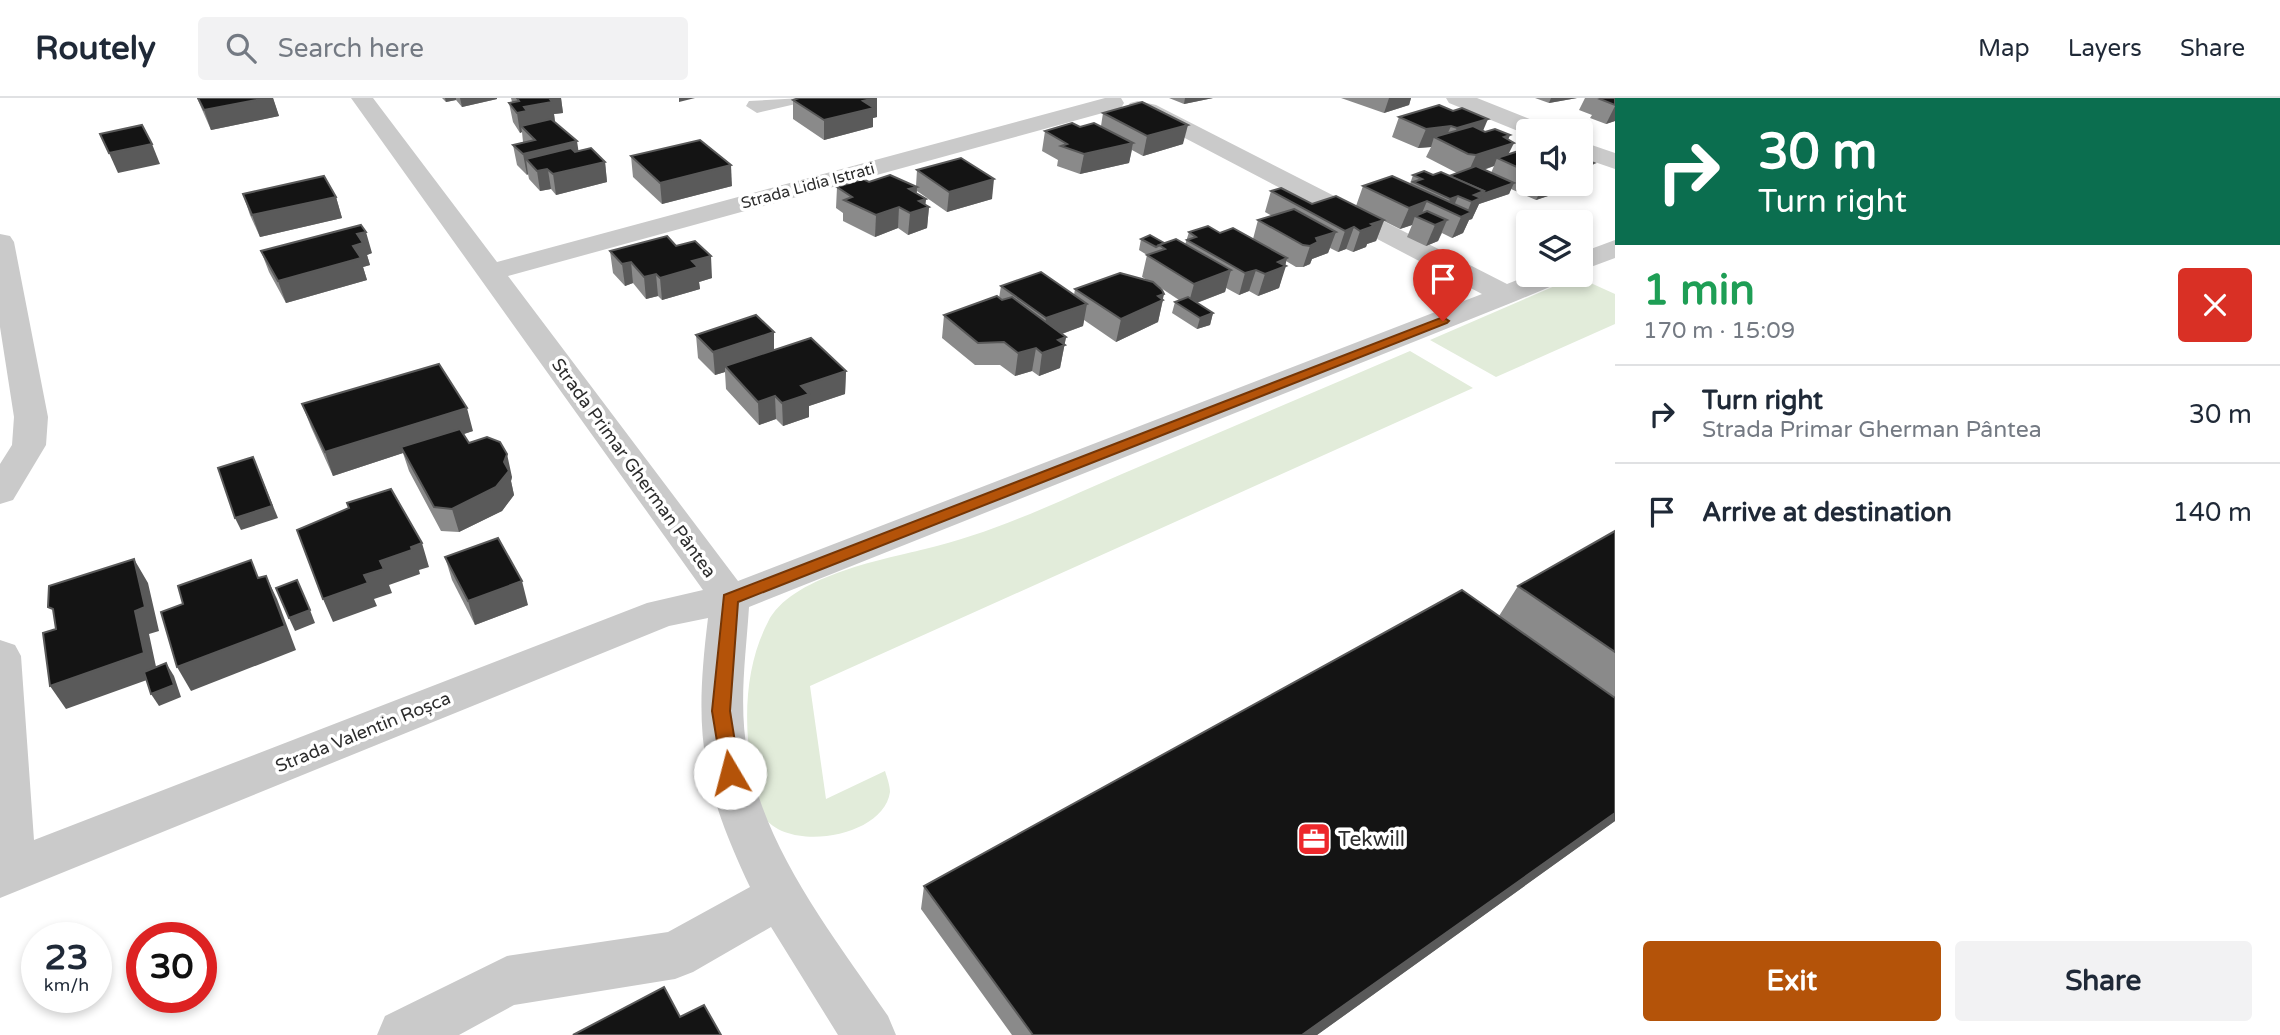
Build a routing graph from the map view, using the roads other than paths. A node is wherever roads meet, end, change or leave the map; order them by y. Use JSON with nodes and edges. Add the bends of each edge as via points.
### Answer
{"nodes":[{"id":1,"x":362,"y":98,"type":"edge"},
{"id":2,"x":792,"y":98,"type":"edge"},
{"id":3,"x":1457,"y":98,"type":"edge"},
{"id":4,"x":1108,"y":101,"type":"edge"},
{"id":5,"x":757,"y":106,"type":"dead end"},
{"id":6,"x":1516,"y":122,"type":"edge"},
{"id":7,"x":1593,"y":153,"type":"edge"},
{"id":8,"x":1615,"y":162,"type":"edge"},
{"id":9,"x":0,"y":242,"type":"edge"},
{"id":10,"x":1615,"y":248,"type":"edge"},
{"id":11,"x":1593,"y":257,"type":"edge"},
{"id":12,"x":492,"y":272,"type":"junction"},
{"id":13,"x":1525,"y":287,"type":"edge"},
{"id":14,"x":1506,"y":295,"type":"junction"},
{"id":15,"x":15,"y":449,"type":"edge"},
{"id":16,"x":0,"y":492,"type":"edge"},
{"id":17,"x":730,"y":599,"type":"junction"},
{"id":18,"x":0,"y":656,"type":"edge"},
{"id":19,"x":6,"y":874,"type":"edge"},
{"id":20,"x":781,"y":895,"type":"junction"},
{"id":21,"x":404,"y":1035,"type":"edge"},
{"id":22,"x":869,"y":1035,"type":"edge"}],
"edges":[{"from":1,"to":12,"type":"street","name":"Strada Primar Gherman Pântea"},
{"from":2,"to":5,"type":"street"},
{"from":3,"to":6,"type":"street"},
{"from":4,"to":12,"type":"street","name":"Strada Lidia Istrati"},
{"from":4,"to":14,"type":"street","via":[[1148,110]]},
{"from":7,"to":8,"type":"street"},
{"from":9,"to":15,"type":"street","via":[[31,417]]},
{"from":10,"to":11,"type":"street"},
{"from":12,"to":17,"type":"street","name":"Strada Primar Gherman Pântea"},
{"from":13,"to":14,"type":"street"},
{"from":14,"to":17,"type":"street"},
{"from":15,"to":16,"type":"street"},
{"from":17,"to":19,"type":"street","name":"Strada Valentin Roșca","via":[[662,613]]},
{"from":17,"to":20,"type":"street","via":[[721,711],[730,773],[740,814]]},
{"from":18,"to":19,"type":"street"},
{"from":20,"to":21,"type":"street","via":[[675,955],[507,981]]},
{"from":20,"to":22,"type":"street"}]}
